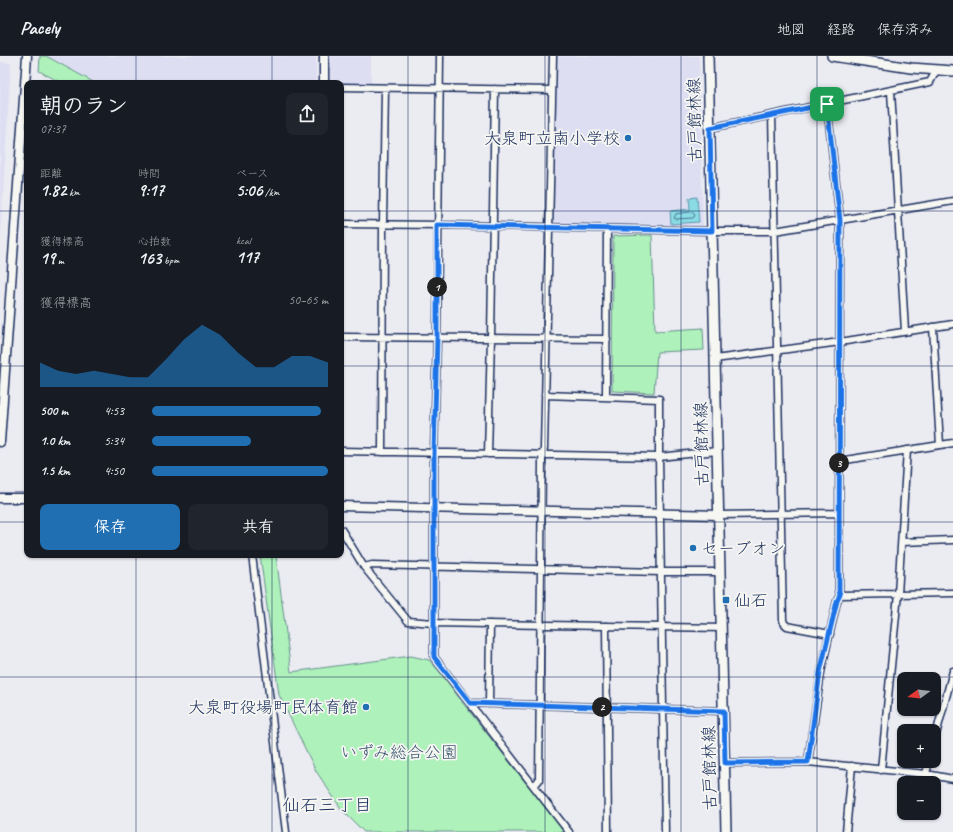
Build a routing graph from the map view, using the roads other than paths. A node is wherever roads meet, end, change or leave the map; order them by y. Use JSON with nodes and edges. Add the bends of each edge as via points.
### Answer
{"nodes":[{"id":1,"x":27,"y":56,"type":"edge"},
{"id":2,"x":324,"y":56,"type":"edge"},
{"id":3,"x":440,"y":56,"type":"edge"},
{"id":4,"x":553,"y":56,"type":"edge"},
{"id":5,"x":708,"y":56,"type":"edge"},
{"id":6,"x":832,"y":56,"type":"edge"},
{"id":7,"x":936,"y":71,"type":"junction"},
{"id":8,"x":953,"y":71,"type":"edge"},
{"id":9,"x":25,"y":80,"type":"edge"},
{"id":10,"x":324,"y":80,"type":"edge"},
{"id":11,"x":344,"y":87,"type":"edge"},
{"id":12,"x":385,"y":88,"type":"junction"},
{"id":13,"x":439,"y":88,"type":"junction"},
{"id":14,"x":495,"y":89,"type":"junction"},
{"id":15,"x":552,"y":90,"type":"junction"},
{"id":16,"x":891,"y":90,"type":"junction"},
{"id":17,"x":24,"y":99,"type":"edge"},
{"id":18,"x":827,"y":104,"type":"junction"},
{"id":19,"x":772,"y":115,"type":"junction"},
{"id":20,"x":710,"y":128,"type":"junction"},
{"id":21,"x":953,"y":201,"type":"edge"},
{"id":22,"x":898,"y":210,"type":"junction"},
{"id":23,"x":840,"y":220,"type":"junction"},
{"id":24,"x":344,"y":224,"type":"edge"},
{"id":25,"x":383,"y":225,"type":"junction"},
{"id":26,"x":437,"y":225,"type":"junction"},
{"id":27,"x":493,"y":226,"type":"junction"},
{"id":28,"x":549,"y":227,"type":"junction"},
{"id":29,"x":607,"y":229,"type":"junction"},
{"id":30,"x":712,"y":231,"type":"junction"},
{"id":31,"x":775,"y":231,"type":"junction"},
{"id":32,"x":953,"y":324,"type":"edge"},
{"id":33,"x":933,"y":327,"type":"junction"},
{"id":34,"x":905,"y":331,"type":"junction"},
{"id":35,"x":344,"y":337,"type":"edge"},
{"id":36,"x":382,"y":337,"type":"junction"},
{"id":37,"x":437,"y":337,"type":"junction"},
{"id":38,"x":492,"y":338,"type":"junction"},
{"id":39,"x":547,"y":338,"type":"junction"},
{"id":40,"x":607,"y":339,"type":"junction"},
{"id":41,"x":840,"y":342,"type":"junction"},
{"id":42,"x":777,"y":351,"type":"junction"},
{"id":43,"x":715,"y":359,"type":"junction"},
{"id":44,"x":545,"y":395,"type":"junction"},
{"id":45,"x":606,"y":397,"type":"junction"},
{"id":46,"x":0,"y":442,"type":"edge"},
{"id":47,"x":953,"y":442,"type":"edge"},
{"id":48,"x":940,"y":445,"type":"junction"},
{"id":49,"x":718,"y":450,"type":"junction"},
{"id":50,"x":907,"y":450,"type":"junction"},
{"id":51,"x":344,"y":451,"type":"edge"},
{"id":52,"x":382,"y":452,"type":"junction"},
{"id":53,"x":434,"y":453,"type":"junction"},
{"id":54,"x":488,"y":454,"type":"junction"},
{"id":55,"x":543,"y":455,"type":"junction"},
{"id":56,"x":659,"y":457,"type":"junction"},
{"id":57,"x":839,"y":461,"type":"junction"},
{"id":58,"x":0,"y":498,"type":"edge"},
{"id":59,"x":24,"y":498,"type":"edge"},
{"id":60,"x":344,"y":506,"type":"edge"},
{"id":61,"x":434,"y":508,"type":"junction"},
{"id":62,"x":542,"y":511,"type":"junction"},
{"id":63,"x":781,"y":513,"type":"junction"},
{"id":64,"x":839,"y":513,"type":"junction"},
{"id":65,"x":660,"y":514,"type":"junction"},
{"id":66,"x":719,"y":515,"type":"junction"},
{"id":67,"x":344,"y":534,"type":"edge"},
{"id":68,"x":953,"y":540,"type":"edge"},
{"id":69,"x":902,"y":542,"type":"junction"},
{"id":70,"x":252,"y":558,"type":"edge"},
{"id":71,"x":434,"y":566,"type":"junction"},
{"id":72,"x":364,"y":567,"type":"junction"},
{"id":73,"x":541,"y":569,"type":"junction"},
{"id":74,"x":661,"y":572,"type":"junction"},
{"id":75,"x":720,"y":572,"type":"junction"},
{"id":76,"x":953,"y":593,"type":"edge"},
{"id":77,"x":898,"y":594,"type":"junction"},
{"id":78,"x":840,"y":595,"type":"junction"},
{"id":79,"x":434,"y":623,"type":"junction"},
{"id":80,"x":490,"y":624,"type":"junction"},
{"id":81,"x":541,"y":625,"type":"junction"},
{"id":82,"x":606,"y":626,"type":"junction"},
{"id":83,"x":662,"y":627,"type":"junction"},
{"id":84,"x":722,"y":628,"type":"junction"},
{"id":85,"x":830,"y":634,"type":"junction"},
{"id":86,"x":953,"y":671,"type":"edge"},
{"id":87,"x":470,"y":703,"type":"junction"},
{"id":88,"x":489,"y":704,"type":"junction"},
{"id":89,"x":540,"y":705,"type":"junction"},
{"id":90,"x":607,"y":708,"type":"junction"},
{"id":91,"x":664,"y":709,"type":"junction"},
{"id":92,"x":724,"y":711,"type":"junction"},
{"id":93,"x":939,"y":724,"type":"edge"},
{"id":94,"x":808,"y":762,"type":"junction"},
{"id":95,"x":725,"y":763,"type":"junction"},
{"id":96,"x":852,"y":766,"type":"junction"},
{"id":97,"x":927,"y":768,"type":"edge"},
{"id":98,"x":881,"y":770,"type":"junction"},
{"id":99,"x":926,"y":774,"type":"junction"},
{"id":100,"x":953,"y":779,"type":"edge"},
{"id":101,"x":534,"y":786,"type":"junction"},
{"id":102,"x":286,"y":832,"type":"edge"},
{"id":103,"x":569,"y":832,"type":"edge"},
{"id":104,"x":608,"y":832,"type":"edge"},
{"id":105,"x":665,"y":832,"type":"edge"},
{"id":106,"x":726,"y":832,"type":"edge"},
{"id":107,"x":846,"y":832,"type":"edge"}],
"edges":[{"from":1,"to":9,"type":"street"},
{"from":2,"to":10,"type":"street"},
{"from":3,"to":13,"type":"street"},
{"from":4,"to":15,"type":"street"},
{"from":5,"to":20,"type":"main road","name":"古戸館林線"},
{"from":6,"to":7,"type":"main road"},
{"from":7,"to":8,"type":"main road"},
{"from":7,"to":16,"type":"street","via":[[930,82]]},
{"from":11,"to":12,"type":"street"},
{"from":12,"to":13,"type":"street"},
{"from":12,"to":25,"type":"street"},
{"from":13,"to":14,"type":"street"},
{"from":13,"to":26,"type":"street"},
{"from":14,"to":15,"type":"street"},
{"from":14,"to":27,"type":"street"},
{"from":15,"to":28,"type":"street"},
{"from":16,"to":18,"type":"street"},
{"from":16,"to":22,"type":"street"},
{"from":17,"to":46,"type":"street"},
{"from":18,"to":19,"type":"street"},
{"from":18,"to":23,"type":"street"},
{"from":19,"to":20,"type":"street"},
{"from":19,"to":31,"type":"street"},
{"from":20,"to":30,"type":"main road","name":"古戸館林線"},
{"from":21,"to":22,"type":"street"},
{"from":22,"to":23,"type":"street"},
{"from":22,"to":34,"type":"street"},
{"from":23,"to":31,"type":"street"},
{"from":23,"to":41,"type":"street"},
{"from":24,"to":25,"type":"street"},
{"from":25,"to":26,"type":"street"},
{"from":25,"to":36,"type":"street"},
{"from":26,"to":27,"type":"street"},
{"from":26,"to":37,"type":"street"},
{"from":27,"to":28,"type":"street"},
{"from":27,"to":38,"type":"street"},
{"from":28,"to":29,"type":"street"},
{"from":28,"to":39,"type":"street"},
{"from":29,"to":30,"type":"street"},
{"from":29,"to":40,"type":"street"},
{"from":30,"to":31,"type":"street"},
{"from":30,"to":43,"type":"main road","name":"古戸館林線"},
{"from":31,"to":42,"type":"street"},
{"from":32,"to":33,"type":"street"},
{"from":33,"to":34,"type":"street"},
{"from":33,"to":48,"type":"street"},
{"from":34,"to":41,"type":"street"},
{"from":35,"to":36,"type":"street"},
{"from":36,"to":37,"type":"street"},
{"from":36,"to":52,"type":"street"},
{"from":37,"to":38,"type":"street"},
{"from":37,"to":53,"type":"street"},
{"from":38,"to":39,"type":"street"},
{"from":38,"to":54,"type":"street"},
{"from":39,"to":40,"type":"street"},
{"from":39,"to":44,"type":"street"},
{"from":40,"to":45,"type":"street"},
{"from":41,"to":42,"type":"street"},
{"from":41,"to":57,"type":"street"},
{"from":42,"to":43,"type":"street"},
{"from":42,"to":63,"type":"street"},
{"from":43,"to":49,"type":"main road","name":"古戸館林線"},
{"from":44,"to":45,"type":"street"},
{"from":44,"to":55,"type":"street"},
{"from":45,"to":56,"type":"street","via":[[659,399]]},
{"from":47,"to":48,"type":"street"},
{"from":48,"to":50,"type":"street"},
{"from":49,"to":56,"type":"street"},
{"from":49,"to":66,"type":"main road","name":"古戸館林線"},
{"from":50,"to":57,"type":"street"},
{"from":50,"to":69,"type":"street"},
{"from":51,"to":52,"type":"street"},
{"from":52,"to":53,"type":"street"},
{"from":53,"to":54,"type":"street"},
{"from":53,"to":61,"type":"street"},
{"from":54,"to":55,"type":"street"},
{"from":55,"to":56,"type":"street"},
{"from":55,"to":62,"type":"street"},
{"from":56,"to":65,"type":"street"},
{"from":57,"to":64,"type":"street"},
{"from":58,"to":59,"type":"street"},
{"from":60,"to":61,"type":"street"},
{"from":61,"to":62,"type":"street"},
{"from":61,"to":71,"type":"street"},
{"from":62,"to":65,"type":"street"},
{"from":62,"to":73,"type":"street"},
{"from":63,"to":64,"type":"street"},
{"from":63,"to":66,"type":"street"},
{"from":63,"to":85,"type":"street","via":[[784,624]]},
{"from":64,"to":78,"type":"street"},
{"from":65,"to":66,"type":"street"},
{"from":65,"to":74,"type":"street"},
{"from":66,"to":75,"type":"main road","name":"古戸館林線"},
{"from":67,"to":72,"type":"street"},
{"from":68,"to":69,"type":"street"},
{"from":69,"to":77,"type":"street"},
{"from":70,"to":102,"type":"street"},
{"from":71,"to":72,"type":"street"},
{"from":71,"to":73,"type":"street"},
{"from":71,"to":79,"type":"street"},
{"from":72,"to":79,"type":"street","via":[[408,621]]},
{"from":73,"to":74,"type":"street"},
{"from":73,"to":81,"type":"street"},
{"from":74,"to":75,"type":"street"},
{"from":74,"to":83,"type":"street"},
{"from":75,"to":84,"type":"main road","name":"古戸館林線"},
{"from":76,"to":77,"type":"street"},
{"from":77,"to":78,"type":"street"},
{"from":77,"to":98,"type":"street"},
{"from":78,"to":85,"type":"street"},
{"from":79,"to":80,"type":"street"},
{"from":79,"to":87,"type":"street","via":[[434,657]]},
{"from":80,"to":81,"type":"street"},
{"from":80,"to":88,"type":"street"},
{"from":81,"to":82,"type":"street"},
{"from":81,"to":89,"type":"street"},
{"from":82,"to":83,"type":"street"},
{"from":82,"to":90,"type":"street"},
{"from":83,"to":84,"type":"street"},
{"from":83,"to":91,"type":"street"},
{"from":84,"to":92,"type":"main road","name":"古戸館林線"},
{"from":85,"to":94,"type":"street","via":[[820,672]]},
{"from":86,"to":93,"type":"street"},
{"from":87,"to":88,"type":"street"},
{"from":87,"to":101,"type":"street"},
{"from":88,"to":89,"type":"street"},
{"from":89,"to":90,"type":"street"},
{"from":89,"to":101,"type":"street","via":[[539,780]]},
{"from":90,"to":91,"type":"street"},
{"from":90,"to":104,"type":"street"},
{"from":91,"to":92,"type":"street"},
{"from":91,"to":105,"type":"street"},
{"from":92,"to":95,"type":"main road","name":"古戸館林線"},
{"from":94,"to":95,"type":"street"},
{"from":94,"to":96,"type":"street"},
{"from":95,"to":106,"type":"main road","name":"古戸館林線"},
{"from":96,"to":98,"type":"street"},
{"from":96,"to":107,"type":"street"},
{"from":97,"to":99,"type":"street"},
{"from":98,"to":99,"type":"street"},
{"from":99,"to":100,"type":"street"},
{"from":101,"to":103,"type":"street"}]}
